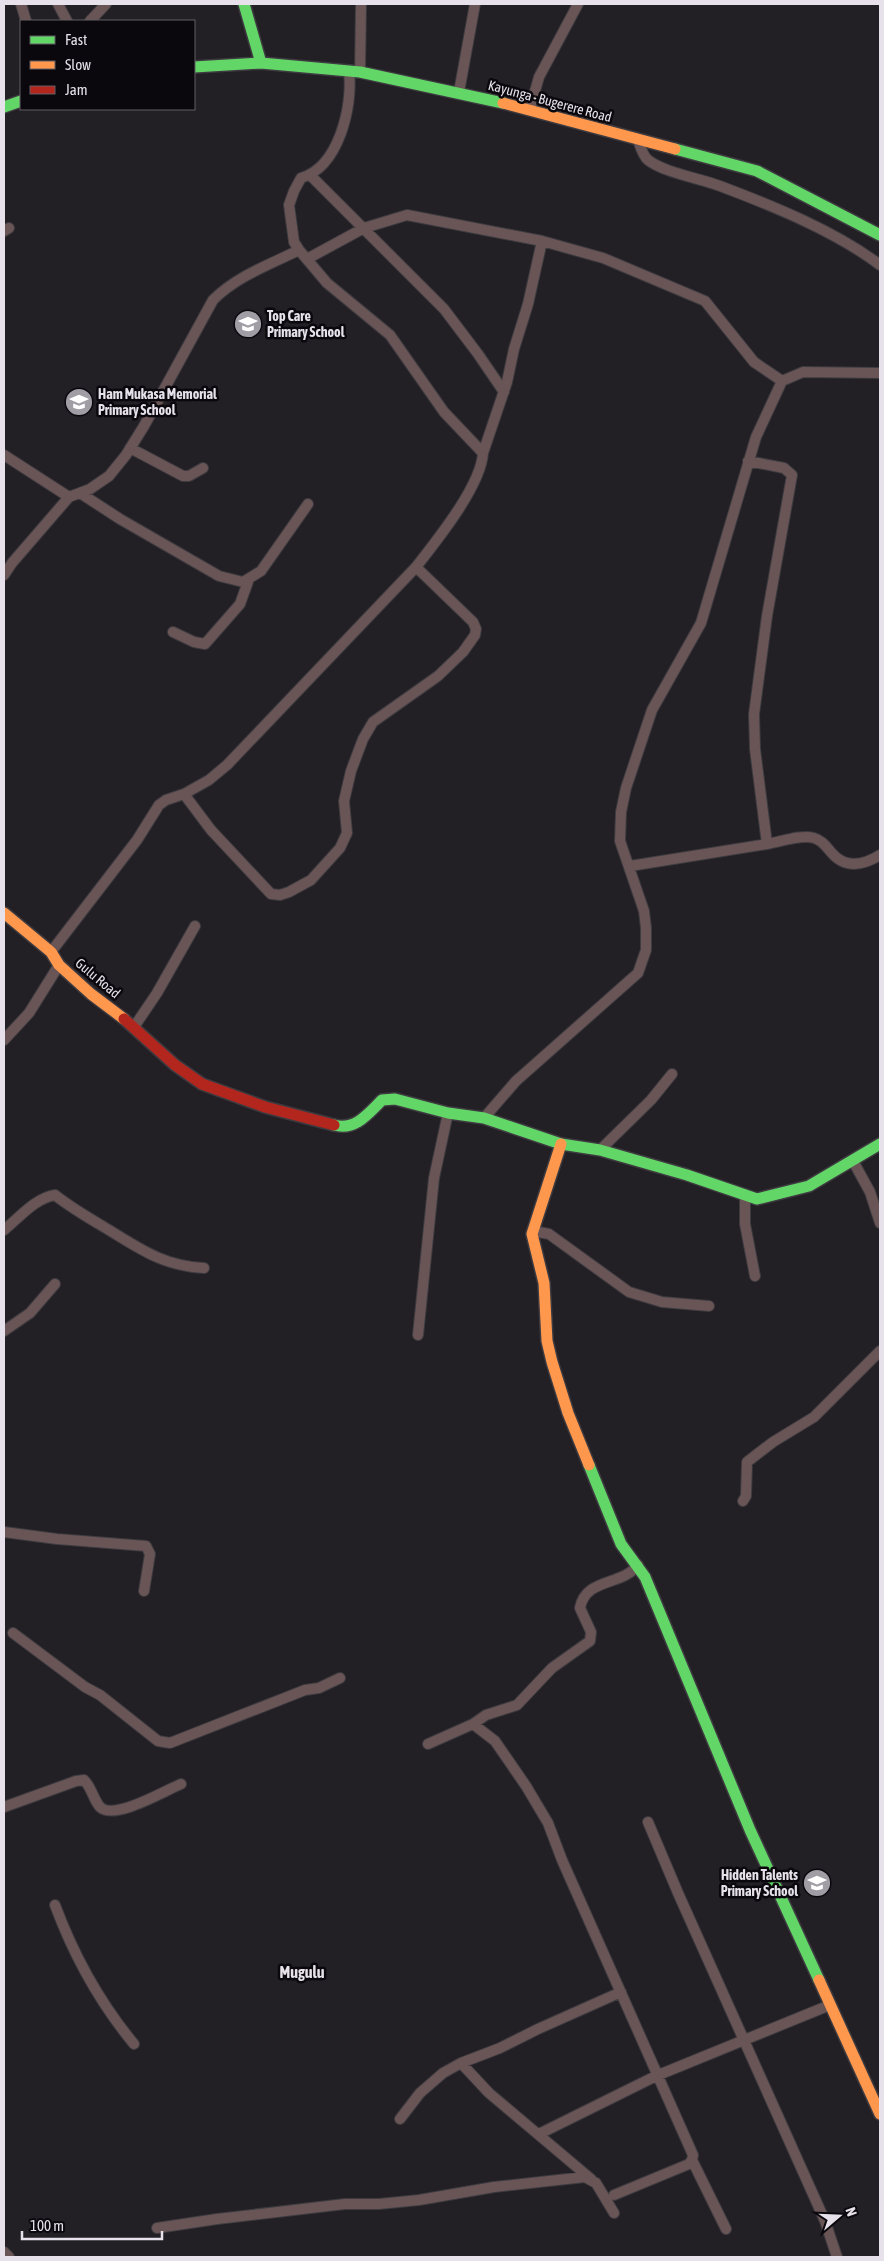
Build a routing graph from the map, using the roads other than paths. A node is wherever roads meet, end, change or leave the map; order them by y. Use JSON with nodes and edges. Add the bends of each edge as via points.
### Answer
{"nodes":[{"id":1,"x":21,"y":4,"type":"edge"},
{"id":2,"x":58,"y":4,"type":"edge"},
{"id":3,"x":106,"y":4,"type":"edge"},
{"id":4,"x":244,"y":4,"type":"edge"},
{"id":5,"x":361,"y":4,"type":"edge"},
{"id":6,"x":475,"y":4,"type":"edge"},
{"id":7,"x":578,"y":4,"type":"edge"},
{"id":8,"x":26,"y":20,"type":"edge"},
{"id":9,"x":66,"y":20,"type":"edge"},
{"id":10,"x":91,"y":20,"type":"edge"},
{"id":11,"x":261,"y":63,"type":"junction"},
{"id":12,"x":195,"y":67,"type":"edge"},
{"id":13,"x":354,"y":72,"type":"junction"},
{"id":14,"x":459,"y":92,"type":"junction"},
{"id":15,"x":20,"y":101,"type":"edge"},
{"id":16,"x":4,"y":106,"type":"edge"},
{"id":17,"x":530,"y":109,"type":"junction"},
{"id":18,"x":638,"y":140,"type":"junction"},
{"id":19,"x":310,"y":176,"type":"junction"},
{"id":20,"x":364,"y":228,"type":"junction"},
{"id":21,"x":880,"y":235,"type":"edge"},
{"id":22,"x":542,"y":241,"type":"junction"},
{"id":23,"x":299,"y":250,"type":"junction"},
{"id":24,"x":307,"y":259,"type":"junction"},
{"id":25,"x":880,"y":265,"type":"edge"},
{"id":26,"x":880,"y":373,"type":"edge"},
{"id":27,"x":782,"y":381,"type":"junction"},
{"id":28,"x":504,"y":392,"type":"junction"},
{"id":29,"x":130,"y":448,"type":"junction"},
{"id":30,"x":483,"y":453,"type":"junction"},
{"id":31,"x":4,"y":455,"type":"edge"},
{"id":32,"x":748,"y":461,"type":"junction"},
{"id":33,"x":203,"y":468,"type":"dead end"},
{"id":34,"x":80,"y":492,"type":"junction"},
{"id":35,"x":69,"y":497,"type":"junction"},
{"id":36,"x":308,"y":504,"type":"dead end"},
{"id":37,"x":416,"y":567,"type":"junction"},
{"id":38,"x":4,"y":575,"type":"edge"},
{"id":39,"x":249,"y":579,"type":"junction"},
{"id":40,"x":173,"y":632,"type":"dead end"},
{"id":41,"x":184,"y":794,"type":"junction"},
{"id":42,"x":767,"y":844,"type":"junction"},
{"id":43,"x":880,"y":855,"type":"edge"},
{"id":44,"x":630,"y":866,"type":"junction"},
{"id":45,"x":4,"y":913,"type":"edge"},
{"id":46,"x":195,"y":926,"type":"dead end"},
{"id":47,"x":52,"y":952,"type":"junction"},
{"id":48,"x":59,"y":965,"type":"junction"},
{"id":49,"x":134,"y":1027,"type":"junction"},
{"id":50,"x":4,"y":1040,"type":"edge"},
{"id":51,"x":672,"y":1074,"type":"dead end"},
{"id":52,"x":448,"y":1113,"type":"junction"},
{"id":53,"x":484,"y":1118,"type":"junction"},
{"id":54,"x":561,"y":1144,"type":"junction"},
{"id":55,"x":880,"y":1144,"type":"edge"},
{"id":56,"x":600,"y":1150,"type":"junction"},
{"id":57,"x":853,"y":1161,"type":"junction"},
{"id":58,"x":745,"y":1196,"type":"junction"},
{"id":59,"x":880,"y":1223,"type":"edge"},
{"id":60,"x":4,"y":1230,"type":"edge"},
{"id":61,"x":533,"y":1231,"type":"junction"},
{"id":62,"x":204,"y":1268,"type":"dead end"},
{"id":63,"x":754,"y":1276,"type":"dead end"},
{"id":64,"x":55,"y":1284,"type":"dead end"},
{"id":65,"x":709,"y":1306,"type":"dead end"},
{"id":66,"x":4,"y":1331,"type":"edge"},
{"id":67,"x":418,"y":1335,"type":"dead end"},
{"id":68,"x":880,"y":1351,"type":"edge"},
{"id":69,"x":742,"y":1501,"type":"dead end"},
{"id":70,"x":4,"y":1532,"type":"edge"},
{"id":71,"x":638,"y":1566,"type":"junction"},
{"id":72,"x":144,"y":1590,"type":"dead end"},
{"id":73,"x":13,"y":1633,"type":"dead end"},
{"id":74,"x":340,"y":1678,"type":"dead end"},
{"id":75,"x":473,"y":1724,"type":"junction"},
{"id":76,"x":428,"y":1744,"type":"dead end"},
{"id":77,"x":181,"y":1784,"type":"dead end"},
{"id":78,"x":4,"y":1807,"type":"edge"},
{"id":79,"x":648,"y":1822,"type":"dead end"},
{"id":80,"x":56,"y":1905,"type":"dead end"},
{"id":81,"x":621,"y":1992,"type":"junction"},
{"id":82,"x":830,"y":2005,"type":"junction"},
{"id":83,"x":744,"y":2040,"type":"junction"},
{"id":84,"x":134,"y":2044,"type":"dead end"},
{"id":85,"x":461,"y":2063,"type":"junction"},
{"id":86,"x":656,"y":2076,"type":"junction"},
{"id":87,"x":880,"y":2114,"type":"edge"},
{"id":88,"x":400,"y":2119,"type":"dead end"},
{"id":89,"x":539,"y":2134,"type":"junction"},
{"id":90,"x":692,"y":2160,"type":"junction"},
{"id":91,"x":596,"y":2183,"type":"junction"},
{"id":92,"x":614,"y":2195,"type":"dead end"},
{"id":93,"x":614,"y":2213,"type":"dead end"},
{"id":94,"x":157,"y":2228,"type":"dead end"},
{"id":95,"x":726,"y":2229,"type":"dead end"},
{"id":96,"x":4,"y":2252,"type":"edge"},
{"id":97,"x":9,"y":2257,"type":"edge"},
{"id":98,"x":837,"y":2257,"type":"edge"}],
"edges":[{"from":1,"to":8,"type":"street"},
{"from":2,"to":9,"type":"street"},
{"from":3,"to":10,"type":"street"},
{"from":4,"to":11,"type":"street"},
{"from":5,"to":13,"type":"street"},
{"from":6,"to":14,"type":"street"},
{"from":7,"to":17,"type":"street","via":[[540,77]]},
{"from":11,"to":12,"type":"street","name":"Kayunga - Bugerere Road"},
{"from":11,"to":13,"type":"street","name":"Kayunga - Bugerere Road"},
{"from":13,"to":14,"type":"street","name":"Kayunga - Bugerere Road"},
{"from":13,"to":19,"type":"street","via":[[341,134],[332,152]]},
{"from":14,"to":17,"type":"street","name":"Kayunga - Bugerere Road"},
{"from":15,"to":16,"type":"street"},
{"from":17,"to":18,"type":"street","name":"Kayunga - Bugerere Road"},
{"from":18,"to":21,"type":"street","name":"Kayunga - Bugerere Road","via":[[757,171]]},
{"from":18,"to":25,"type":"street","via":[[647,159],[665,169],[720,186],[816,227]]},
{"from":19,"to":20,"type":"street"},
{"from":19,"to":23,"type":"street","via":[[301,178],[289,205],[294,242]]},
{"from":20,"to":22,"type":"street","via":[[407,215]]},
{"from":20,"to":24,"type":"street"},
{"from":20,"to":28,"type":"street","via":[[444,309]]},
{"from":22,"to":27,"type":"street","via":[[603,258],[705,301],[754,362]]},
{"from":22,"to":28,"type":"street"},
{"from":23,"to":24,"type":"street"},
{"from":23,"to":29,"type":"street","via":[[240,278],[213,300]]},
{"from":24,"to":30,"type":"street","via":[[326,283],[390,335],[444,412]]},
{"from":26,"to":27,"type":"street","via":[[803,372]]},
{"from":27,"to":32,"type":"street"},
{"from":28,"to":30,"type":"street"},
{"from":29,"to":33,"type":"street","via":[[183,476]]},
{"from":29,"to":34,"type":"street","via":[[109,476]]},
{"from":30,"to":37,"type":"street","via":[[482,464],[464,499]]},
{"from":31,"to":35,"type":"street"},
{"from":32,"to":42,"type":"street","via":[[784,468],[792,475],[754,714]]},
{"from":32,"to":44,"type":"street","via":[[701,623],[652,710],[626,788],[620,841]]},
{"from":34,"to":35,"type":"street"},
{"from":34,"to":39,"type":"street","via":[[218,576],[243,582]]},
{"from":35,"to":38,"type":"street"},
{"from":36,"to":39,"type":"street","via":[[261,571]]},
{"from":37,"to":41,"type":"street","via":[[228,765]]},
{"from":37,"to":41,"type":"street","via":[[473,622],[475,635],[438,676],[373,722],[351,770],[344,801],[347,833],[340,848],[311,880],[289,892],[271,894],[211,830]]},
{"from":39,"to":40,"type":"street","via":[[240,604],[205,644]]},
{"from":41,"to":47,"type":"street","via":[[160,805]]},
{"from":42,"to":43,"type":"street","via":[[812,837],[823,842],[837,858],[850,864],[863,863]]},
{"from":42,"to":44,"type":"street"},
{"from":44,"to":53,"type":"street","via":[[646,928],[646,950],[638,973],[516,1081]]},
{"from":45,"to":47,"type":"street","name":"Gulu Road"},
{"from":46,"to":49,"type":"street","via":[[157,994]]},
{"from":47,"to":48,"type":"street","name":"Gulu Road"},
{"from":48,"to":49,"type":"street","name":"Gulu Road"},
{"from":48,"to":50,"type":"street","via":[[29,1013]]},
{"from":49,"to":52,"type":"street","name":"Gulu Road","via":[[175,1065],[202,1084],[265,1107],[344,1128],[361,1121],[382,1100],[395,1099]]},
{"from":51,"to":56,"type":"street","via":[[651,1100]]},
{"from":52,"to":53,"type":"street"},
{"from":52,"to":67,"type":"street","via":[[430,1206],[428,1256]]},
{"from":53,"to":54,"type":"street"},
{"from":54,"to":56,"type":"street"},
{"from":54,"to":61,"type":"street"},
{"from":55,"to":57,"type":"street"},
{"from":56,"to":58,"type":"street"},
{"from":57,"to":58,"type":"street","via":[[793,1192],[758,1199]]},
{"from":57,"to":59,"type":"street","via":[[870,1192]]},
{"from":58,"to":63,"type":"street","via":[[745,1224]]},
{"from":60,"to":62,"type":"street","via":[[38,1201],[55,1195],[146,1254],[176,1265]]},
{"from":61,"to":65,"type":"street","via":[[549,1234],[629,1292],[662,1302]]},
{"from":61,"to":71,"type":"street","via":[[534,1248],[544,1283],[547,1341],[554,1371],[621,1544]]},
{"from":64,"to":66,"type":"street","via":[[30,1314]]},
{"from":68,"to":69,"type":"street","via":[[814,1417],[747,1462],[746,1496]]},
{"from":70,"to":72,"type":"street","via":[[146,1546],[150,1554]]},
{"from":71,"to":75,"type":"street","via":[[628,1576],[604,1582],[584,1596],[580,1608],[591,1632],[590,1641],[552,1668],[517,1705],[486,1715]]},
{"from":71,"to":82,"type":"street","via":[[750,1830]]},
{"from":73,"to":74,"type":"street","via":[[158,1741],[170,1743]]},
{"from":75,"to":76,"type":"street"},
{"from":75,"to":81,"type":"street","via":[[495,1741],[548,1824]]},
{"from":77,"to":78,"type":"street","via":[[110,1812],[101,1808],[84,1780]]},
{"from":79,"to":83,"type":"street"},
{"from":80,"to":84,"type":"street","via":[[64,1930],[84,1969],[117,2025]]},
{"from":81,"to":85,"type":"street"},
{"from":81,"to":86,"type":"street"},
{"from":82,"to":83,"type":"street"},
{"from":82,"to":87,"type":"street"},
{"from":83,"to":86,"type":"street"},
{"from":83,"to":98,"type":"street","via":[[825,2221]]},
{"from":85,"to":88,"type":"street","via":[[443,2073],[420,2094]]},
{"from":85,"to":89,"type":"street","via":[[489,2093]]},
{"from":86,"to":89,"type":"street"},
{"from":86,"to":90,"type":"street","via":[[693,2155]]},
{"from":89,"to":91,"type":"street"},
{"from":90,"to":92,"type":"street"},
{"from":90,"to":95,"type":"street"},
{"from":91,"to":93,"type":"street"},
{"from":91,"to":94,"type":"street","via":[[585,2177],[494,2186],[419,2200],[345,2204]]},
{"from":96,"to":97,"type":"street"}]}
